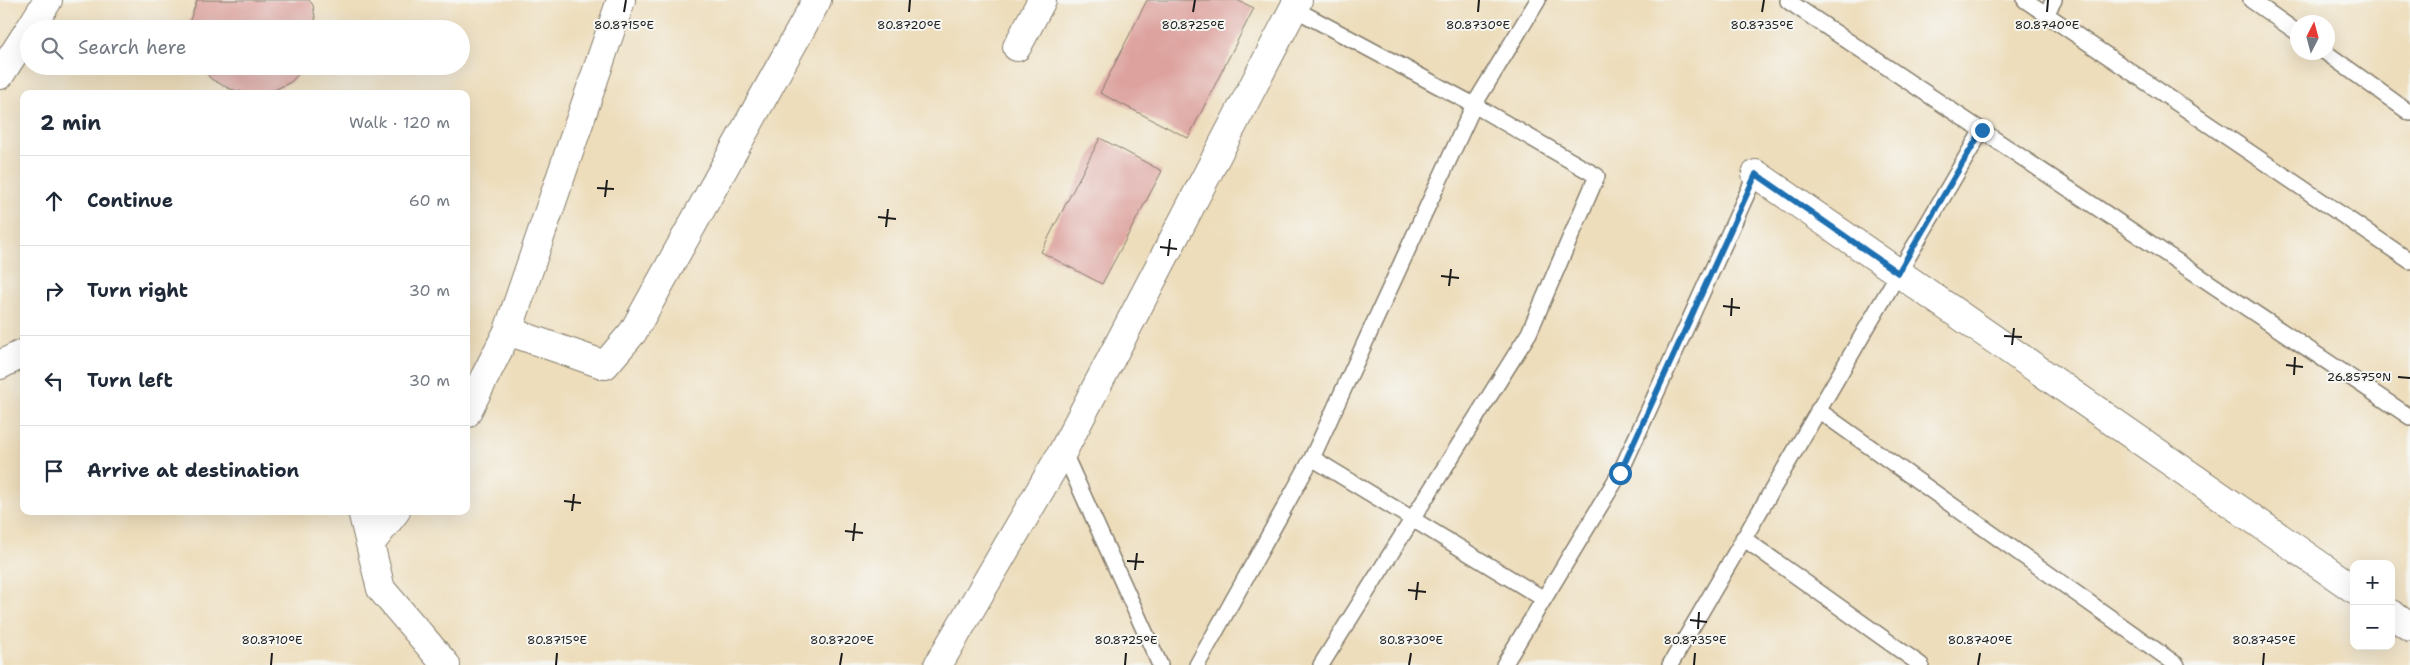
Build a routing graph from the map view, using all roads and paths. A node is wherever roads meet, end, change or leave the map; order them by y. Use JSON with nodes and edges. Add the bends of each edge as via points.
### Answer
{"nodes":[{"id":1,"x":48,"y":0,"type":"edge"},
{"id":2,"x":621,"y":0,"type":"edge"},
{"id":3,"x":817,"y":0,"type":"edge"},
{"id":4,"x":1042,"y":0,"type":"edge"},
{"id":5,"x":1538,"y":0,"type":"edge"},
{"id":6,"x":1788,"y":0,"type":"edge"},
{"id":7,"x":2025,"y":0,"type":"edge"},
{"id":8,"x":2054,"y":0,"type":"edge"},
{"id":9,"x":2251,"y":0,"type":"edge"},
{"id":10,"x":1296,"y":4,"type":"edge"},
{"id":11,"x":2046,"y":14,"type":"junction"},
{"id":12,"x":35,"y":20,"type":"edge"},
{"id":13,"x":2290,"y":27,"type":"edge"},
{"id":14,"x":20,"y":43,"type":"edge"},
{"id":15,"x":1017,"y":47,"type":"dead end"},
{"id":16,"x":2335,"y":59,"type":"edge"},
{"id":17,"x":0,"y":75,"type":"edge"},
{"id":18,"x":1474,"y":105,"type":"junction"},
{"id":19,"x":2410,"y":113,"type":"edge"},
{"id":20,"x":1982,"y":130,"type":"junction"},
{"id":21,"x":1756,"y":174,"type":"joint"},
{"id":22,"x":2410,"y":261,"type":"edge"},
{"id":23,"x":1898,"y":273,"type":"junction"},
{"id":24,"x":508,"y":331,"type":"junction"},
{"id":25,"x":20,"y":356,"type":"edge"},
{"id":26,"x":0,"y":365,"type":"edge"},
{"id":27,"x":470,"y":406,"type":"edge"},
{"id":28,"x":1818,"y":410,"type":"junction"},
{"id":29,"x":2410,"y":417,"type":"edge"},
{"id":30,"x":1063,"y":451,"type":"junction"},
{"id":31,"x":1312,"y":458,"type":"junction"},
{"id":32,"x":363,"y":515,"type":"edge"},
{"id":33,"x":393,"y":515,"type":"edge"},
{"id":34,"x":1412,"y":519,"type":"junction"},
{"id":35,"x":1743,"y":538,"type":"junction"},
{"id":36,"x":370,"y":544,"type":"junction"},
{"id":37,"x":2350,"y":585,"type":"edge"},
{"id":38,"x":1544,"y":599,"type":"junction"},
{"id":39,"x":2395,"y":617,"type":"edge"},
{"id":40,"x":2410,"y":628,"type":"edge"},
{"id":41,"x":1674,"y":663,"type":"edge"},
{"id":42,"x":446,"y":665,"type":"edge"},
{"id":43,"x":938,"y":665,"type":"edge"},
{"id":44,"x":1160,"y":665,"type":"edge"},
{"id":45,"x":1196,"y":665,"type":"edge"},
{"id":46,"x":1321,"y":665,"type":"edge"},
{"id":47,"x":1504,"y":665,"type":"edge"},
{"id":48,"x":1922,"y":665,"type":"edge"},
{"id":49,"x":2177,"y":665,"type":"edge"}],
"edges":[{"from":1,"to":12,"type":"street"},
{"from":2,"to":24,"type":"street"},
{"from":3,"to":24,"type":"street","via":[[633,332],[605,366]]},
{"from":4,"to":15,"type":"street"},
{"from":5,"to":18,"type":"lane"},
{"from":6,"to":20,"type":"lane"},
{"from":7,"to":11,"type":"lane"},
{"from":8,"to":11,"type":"lane"},
{"from":9,"to":13,"type":"lane"},
{"from":10,"to":18,"type":"lane"},
{"from":10,"to":30,"type":"street"},
{"from":11,"to":22,"type":"lane"},
{"from":14,"to":17,"type":"street"},
{"from":16,"to":19,"type":"lane"},
{"from":18,"to":31,"type":"lane"},
{"from":18,"to":34,"type":"lane","via":[[1597,176],[1529,332]]},
{"from":20,"to":23,"type":"lane"},
{"from":20,"to":29,"type":"lane"},
{"from":21,"to":23,"type":"street"},
{"from":21,"to":38,"type":"lane","via":[[1620,473]]},
{"from":23,"to":28,"type":"lane"},
{"from":23,"to":37,"type":"street"},
{"from":24,"to":27,"type":"street"},
{"from":25,"to":26,"type":"street"},
{"from":28,"to":35,"type":"lane"},
{"from":28,"to":49,"type":"lane"},
{"from":30,"to":43,"type":"street"},
{"from":30,"to":44,"type":"lane"},
{"from":31,"to":34,"type":"lane"},
{"from":31,"to":45,"type":"lane"},
{"from":32,"to":36,"type":"street"},
{"from":33,"to":36,"type":"street"},
{"from":34,"to":38,"type":"lane"},
{"from":34,"to":46,"type":"lane"},
{"from":35,"to":41,"type":"lane"},
{"from":35,"to":48,"type":"lane"},
{"from":36,"to":42,"type":"street","via":[[381,589]]},
{"from":38,"to":47,"type":"lane"},
{"from":39,"to":40,"type":"street"}]}
